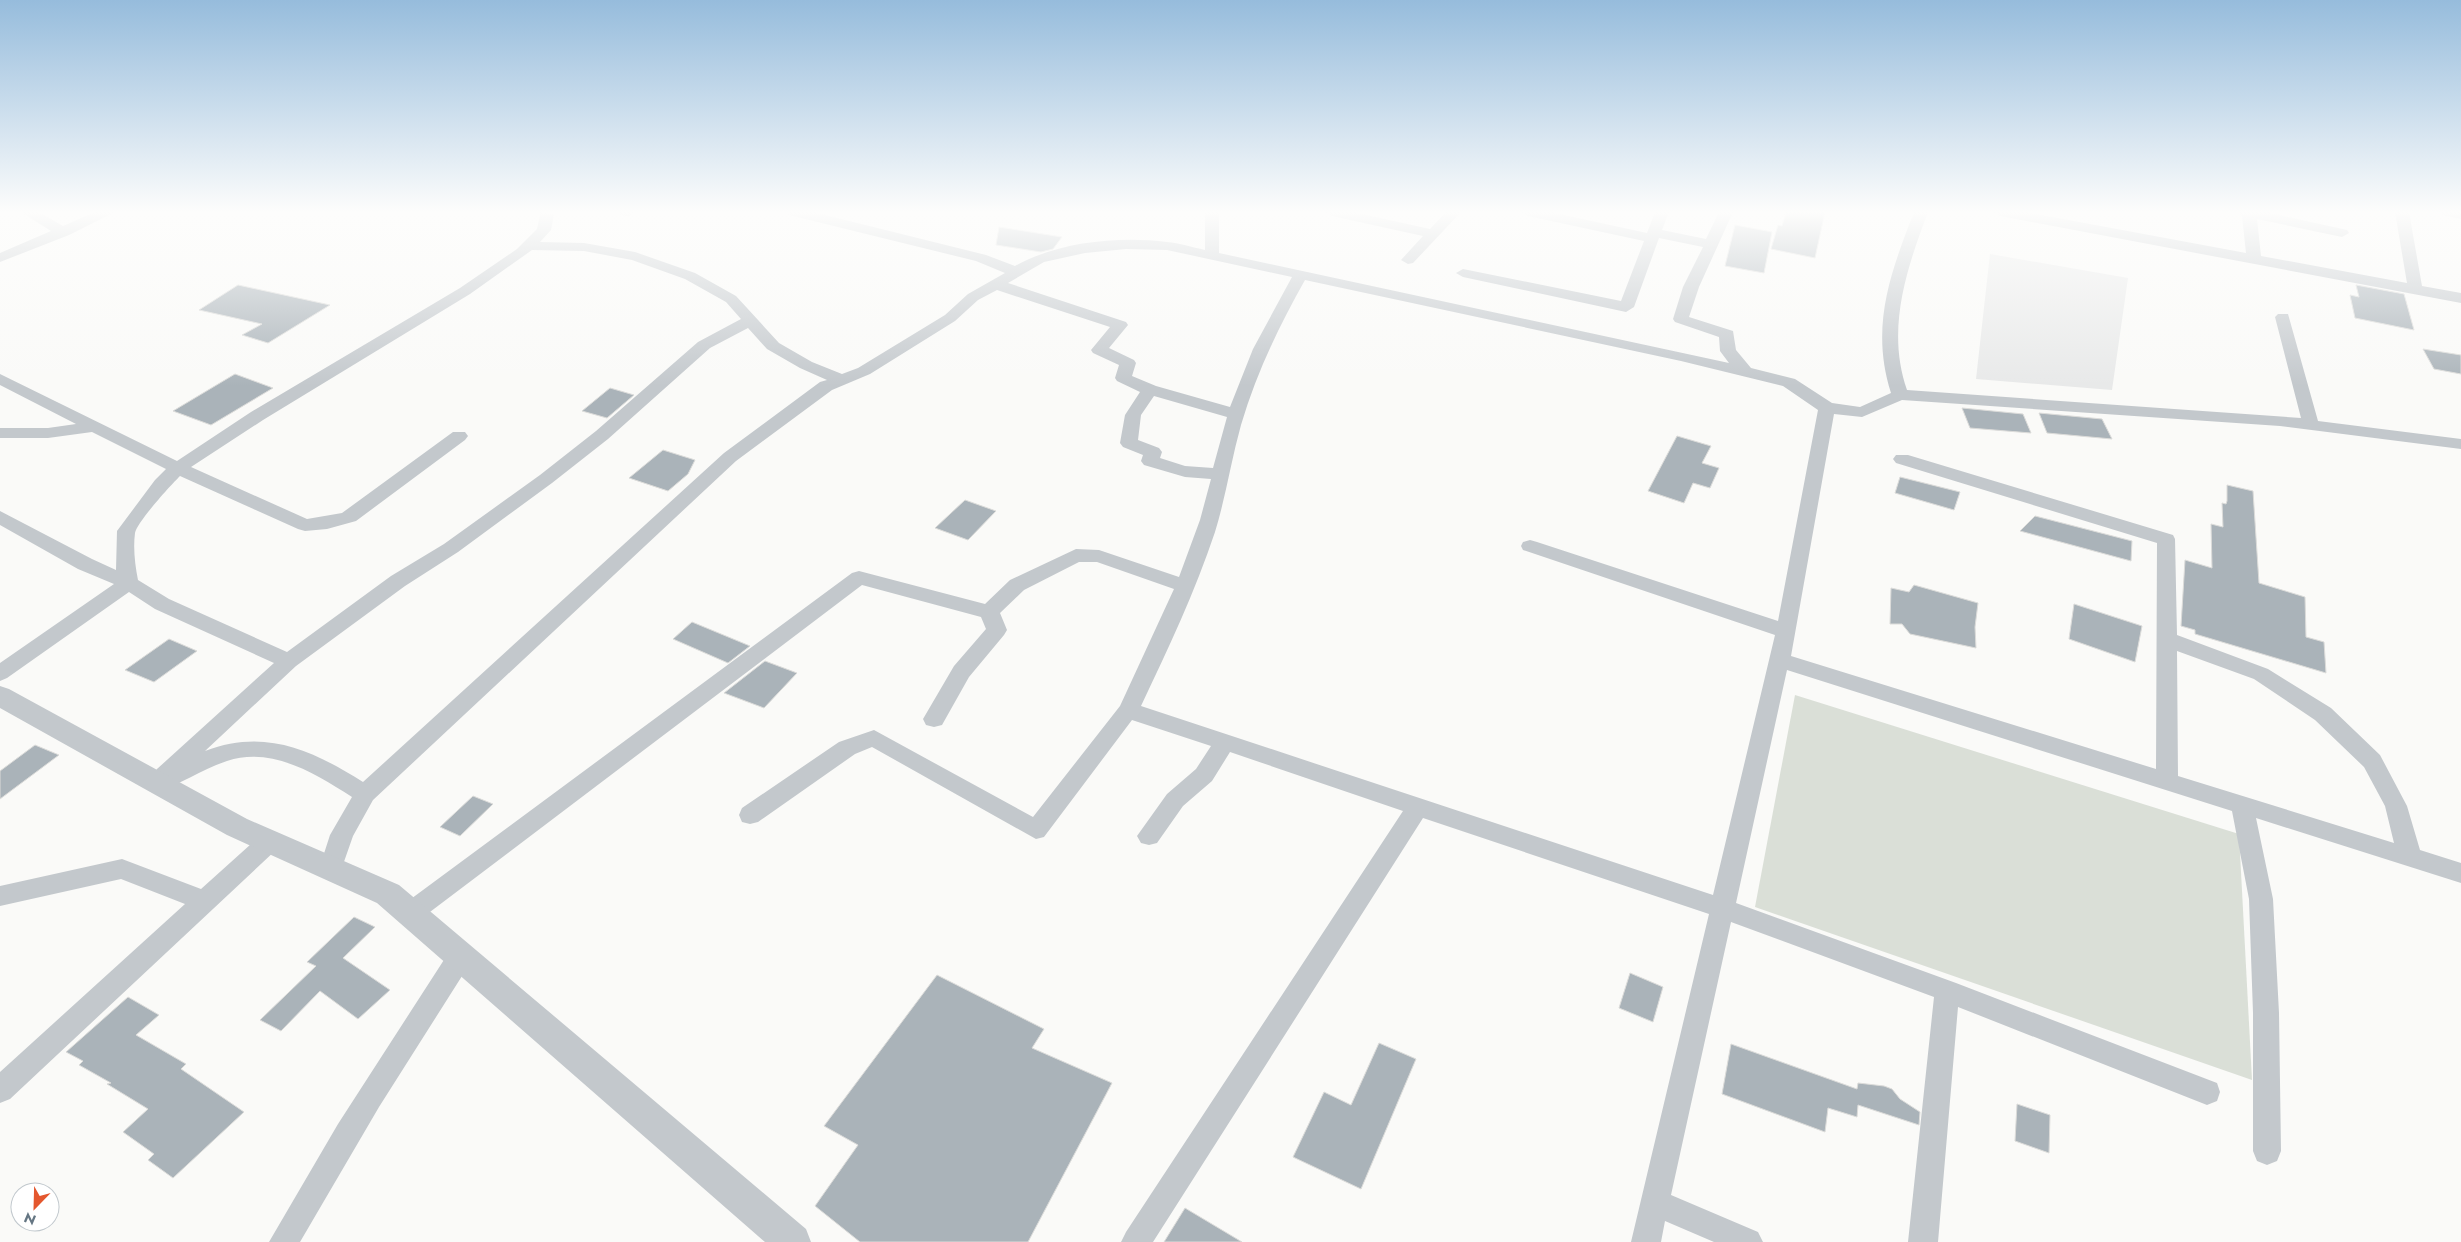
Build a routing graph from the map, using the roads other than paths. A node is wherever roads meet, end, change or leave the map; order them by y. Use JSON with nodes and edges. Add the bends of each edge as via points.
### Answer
{"nodes":[{"id":1,"x":494,"y":270,"type":"edge"},
{"id":2,"x":673,"y":270,"type":"edge"},
{"id":3,"x":1011,"y":270,"type":"edge"},
{"id":4,"x":1020,"y":270,"type":"edge"},
{"id":5,"x":1275,"y":270,"type":"edge"},
{"id":6,"x":1640,"y":270,"type":"edge"},
{"id":7,"x":1699,"y":270,"type":"edge"},
{"id":8,"x":1901,"y":270,"type":"edge"},
{"id":9,"x":2309,"y":270,"type":"edge"},
{"id":10,"x":2411,"y":270,"type":"edge"},
{"id":11,"x":1016,"y":272,"type":"junction"},
{"id":12,"x":1463,"y":273,"type":"dead end"},
{"id":13,"x":1300,"y":276,"type":"junction"},
{"id":14,"x":995,"y":284,"type":"junction"},
{"id":15,"x":2414,"y":289,"type":"junction"},
{"id":16,"x":2461,"y":298,"type":"edge"},
{"id":17,"x":2283,"y":317,"type":"dead end"},
{"id":18,"x":751,"y":320,"type":"junction"},
{"id":19,"x":1745,"y":371,"type":"junction"},
{"id":20,"x":0,"y":379,"type":"edge"},
{"id":21,"x":842,"y":380,"type":"junction"},
{"id":22,"x":1150,"y":390,"type":"junction"},
{"id":23,"x":1900,"y":395,"type":"junction"},
{"id":24,"x":1827,"y":408,"type":"junction"},
{"id":25,"x":1236,"y":414,"type":"junction"},
{"id":26,"x":2311,"y":425,"type":"junction"},
{"id":27,"x":96,"y":426,"type":"junction"},
{"id":28,"x":0,"y":433,"type":"edge"},
{"id":29,"x":459,"y":436,"type":"dead end"},
{"id":30,"x":2461,"y":444,"type":"edge"},
{"id":31,"x":1902,"y":459,"type":"dead end"},
{"id":32,"x":178,"y":468,"type":"junction"},
{"id":33,"x":1222,"y":473,"type":"junction"},
{"id":34,"x":0,"y":517,"type":"edge"},
{"id":35,"x":1530,"y":546,"type":"dead end"},
{"id":36,"x":129,"y":583,"type":"junction"},
{"id":37,"x":1185,"y":586,"type":"junction"},
{"id":38,"x":988,"y":612,"type":"junction"},
{"id":39,"x":1786,"y":631,"type":"junction"},
{"id":40,"x":2166,"y":639,"type":"junction"},
{"id":41,"x":1779,"y":660,"type":"junction"},
{"id":42,"x":288,"y":661,"type":"junction"},
{"id":43,"x":0,"y":673,"type":"edge"},
{"id":44,"x":0,"y":696,"type":"edge"},
{"id":45,"x":1128,"y":710,"type":"junction"},
{"id":46,"x":934,"y":719,"type":"dead end"},
{"id":47,"x":1224,"y":742,"type":"junction"},
{"id":48,"x":2167,"y":781,"type":"junction"},
{"id":49,"x":157,"y":783,"type":"junction"},
{"id":50,"x":365,"y":794,"type":"junction"},
{"id":51,"x":2242,"y":805,"type":"junction"},
{"id":52,"x":1417,"y":808,"type":"junction"},
{"id":53,"x":750,"y":815,"type":"dead end"},
{"id":54,"x":1149,"y":836,"type":"dead end"},
{"id":55,"x":269,"y":842,"type":"junction"},
{"id":56,"x":2410,"y":857,"type":"junction"},
{"id":57,"x":331,"y":870,"type":"junction"},
{"id":58,"x":2461,"y":873,"type":"edge"},
{"id":59,"x":0,"y":896,"type":"edge"},
{"id":60,"x":206,"y":901,"type":"junction"},
{"id":61,"x":1721,"y":908,"type":"junction"},
{"id":62,"x":410,"y":914,"type":"junction"},
{"id":63,"x":460,"y":957,"type":"junction"},
{"id":64,"x":1947,"y":991,"type":"junction"},
{"id":65,"x":0,"y":1090,"type":"edge"},
{"id":66,"x":2207,"y":1092,"type":"dead end"},
{"id":67,"x":2267,"y":1151,"type":"dead end"},
{"id":68,"x":1656,"y":1203,"type":"junction"},
{"id":69,"x":284,"y":1242,"type":"edge"},
{"id":70,"x":793,"y":1242,"type":"edge"},
{"id":71,"x":1136,"y":1242,"type":"edge"},
{"id":72,"x":1646,"y":1242,"type":"edge"},
{"id":73,"x":1748,"y":1242,"type":"edge"},
{"id":74,"x":1922,"y":1242,"type":"edge"}],
"edges":[{"from":1,"to":32,"type":"street"},
{"from":2,"to":18,"type":"street","via":[[730,299]]},
{"from":3,"to":11,"type":"street"},
{"from":4,"to":11,"type":"street"},
{"from":5,"to":13,"type":"street"},
{"from":6,"to":12,"type":"street","via":[[1626,307]]},
{"from":7,"to":19,"type":"street","via":[[1681,319],[1727,334],[1728,351]]},
{"from":8,"to":23,"type":"street","via":[[1891,316],[1891,365]]},
{"from":9,"to":15,"type":"street"},
{"from":10,"to":15,"type":"street"},
{"from":11,"to":14,"type":"street"},
{"from":13,"to":19,"type":"street"},
{"from":13,"to":25,"type":"street","via":[[1267,337]]},
{"from":14,"to":21,"type":"street","via":[[973,297],[950,318],[864,371]]},
{"from":14,"to":22,"type":"street","via":[[1120,325],[1099,350],[1128,363],[1123,378]]},
{"from":15,"to":16,"type":"street"},
{"from":17,"to":26,"type":"street"},
{"from":18,"to":21,"type":"street","via":[[773,346]]},
{"from":18,"to":42,"type":"street","via":[[704,345],[546,479]]},
{"from":19,"to":24,"type":"street","via":[[1788,382]]},
{"from":20,"to":27,"type":"street"},
{"from":21,"to":50,"type":"street","via":[[826,386],[730,457]]},
{"from":22,"to":25,"type":"street"},
{"from":22,"to":33,"type":"street","via":[[1133,415],[1129,443],[1153,452],[1150,460],[1178,471],[1200,475]]},
{"from":23,"to":24,"type":"street","via":[[1862,412]]},
{"from":23,"to":26,"type":"street"},
{"from":24,"to":39,"type":"street"},
{"from":25,"to":33,"type":"street"},
{"from":26,"to":30,"type":"street"},
{"from":27,"to":28,"type":"street","via":[[48,433]]},
{"from":27,"to":32,"type":"street"},
{"from":29,"to":32,"type":"street","via":[[349,517],[327,523],[305,525]]},
{"from":31,"to":40,"type":"street","via":[[2166,538]]},
{"from":32,"to":36,"type":"street","via":[[161,484],[126,530],[125,565]]},
{"from":33,"to":37,"type":"street"},
{"from":34,"to":36,"type":"street","via":[[85,564]]},
{"from":35,"to":39,"type":"street"},
{"from":36,"to":42,"type":"street","via":[[162,604]]},
{"from":36,"to":43,"type":"street"},
{"from":37,"to":38,"type":"street","via":[[1099,556],[1076,555],[1017,585]]},
{"from":37,"to":45,"type":"street"},
{"from":38,"to":46,"type":"street","via":[[997,630],[946,693]]},
{"from":38,"to":62,"type":"street","via":[[859,578]]},
{"from":39,"to":41,"type":"street"},
{"from":40,"to":48,"type":"street"},
{"from":40,"to":56,"type":"street","via":[[2261,674],[2323,714],[2372,761],[2396,806]]},
{"from":41,"to":48,"type":"street"},
{"from":41,"to":61,"type":"street"},
{"from":42,"to":49,"type":"street"},
{"from":44,"to":49,"type":"street"},
{"from":45,"to":47,"type":"street"},
{"from":45,"to":53,"type":"street","via":[[1036,830],[874,738],[847,748]]},
{"from":47,"to":52,"type":"street"},
{"from":47,"to":54,"type":"street","via":[[1204,775],[1175,800]]},
{"from":48,"to":51,"type":"street"},
{"from":49,"to":50,"type":"street","via":[[230,751],[279,750],[311,761]]},
{"from":49,"to":55,"type":"street"},
{"from":50,"to":57,"type":"street","via":[[342,835]]},
{"from":51,"to":56,"type":"street"},
{"from":51,"to":67,"type":"street","via":[[2261,900]]},
{"from":52,"to":61,"type":"street"},
{"from":52,"to":71,"type":"street"},
{"from":55,"to":57,"type":"street"},
{"from":55,"to":60,"type":"street"},
{"from":56,"to":58,"type":"street"},
{"from":57,"to":62,"type":"street","via":[[388,894]]},
{"from":59,"to":60,"type":"street","via":[[122,869]]},
{"from":60,"to":65,"type":"street"},
{"from":61,"to":64,"type":"street"},
{"from":61,"to":68,"type":"street"},
{"from":62,"to":63,"type":"street"},
{"from":63,"to":69,"type":"street","via":[[388,1066]]},
{"from":63,"to":70,"type":"street"},
{"from":64,"to":66,"type":"street"},
{"from":64,"to":74,"type":"street"},
{"from":68,"to":72,"type":"street"},
{"from":68,"to":73,"type":"street"}]}
